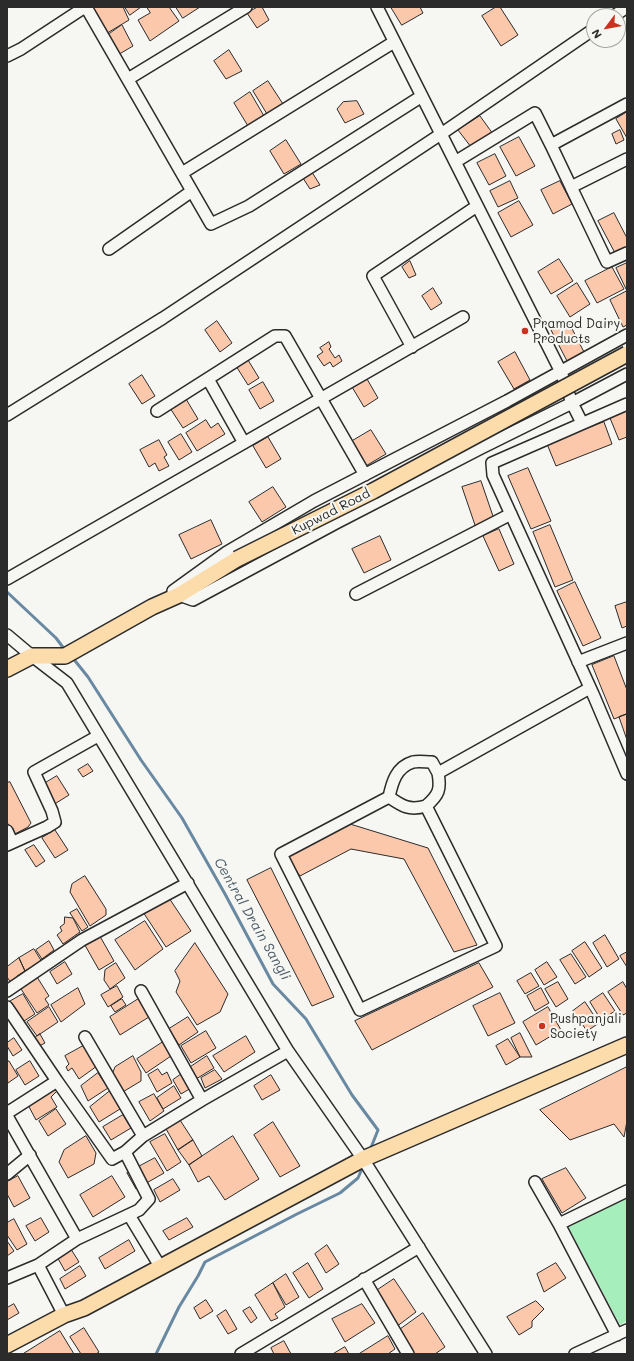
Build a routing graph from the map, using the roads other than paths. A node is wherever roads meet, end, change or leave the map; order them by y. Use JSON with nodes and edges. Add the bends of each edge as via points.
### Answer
{"nodes":[{"id":1,"x":86,"y":7,"type":"edge"},
{"id":2,"x":246,"y":7,"type":"edge"},
{"id":3,"x":377,"y":7,"type":"edge"},
{"id":4,"x":586,"y":34,"type":"edge"},
{"id":5,"x":394,"y":42,"type":"junction"},
{"id":6,"x":7,"y":56,"type":"edge"},
{"id":7,"x":128,"y":79,"type":"junction"},
{"id":8,"x":422,"y":96,"type":"junction"},
{"id":9,"x":627,"y":104,"type":"edge"},
{"id":10,"x":441,"y":134,"type":"junction"},
{"id":11,"x":551,"y":145,"type":"junction"},
{"id":12,"x":627,"y":159,"type":"edge"},
{"id":13,"x":455,"y":162,"type":"junction"},
{"id":14,"x":182,"y":173,"type":"junction"},
{"id":15,"x":571,"y":187,"type":"junction"},
{"id":16,"x":192,"y":191,"type":"junction"},
{"id":17,"x":477,"y":206,"type":"junction"},
{"id":18,"x":109,"y":249,"type":"dead end"},
{"id":19,"x":627,"y":253,"type":"edge"},
{"id":20,"x":463,"y":317,"type":"dead end"},
{"id":21,"x":627,"y":335,"type":"edge"},
{"id":22,"x":412,"y":346,"type":"junction"},
{"id":23,"x":627,"y":354,"type":"edge"},
{"id":24,"x":561,"y":372,"type":"junction"},
{"id":25,"x":627,"y":374,"type":"edge"},
{"id":26,"x":208,"y":379,"type":"junction"},
{"id":27,"x":321,"y":399,"type":"junction"},
{"id":28,"x":572,"y":403,"type":"junction"},
{"id":29,"x":627,"y":404,"type":"edge"},
{"id":30,"x":157,"y":411,"type":"dead end"},
{"id":31,"x":7,"y":415,"type":"edge"},
{"id":32,"x":582,"y":423,"type":"junction"},
{"id":33,"x":244,"y":443,"type":"junction"},
{"id":34,"x":481,"y":448,"type":"junction"},
{"id":35,"x":492,"y":463,"type":"junction"},
{"id":36,"x":365,"y":475,"type":"junction"},
{"id":37,"x":511,"y":514,"type":"junction"},
{"id":38,"x":7,"y":579,"type":"edge"},
{"id":39,"x":356,"y":594,"type":"dead end"},
{"id":40,"x":179,"y":595,"type":"junction"},
{"id":41,"x":152,"y":607,"type":"junction"},
{"id":42,"x":7,"y":634,"type":"edge"},
{"id":43,"x":627,"y":643,"type":"edge"},
{"id":44,"x":32,"y":656,"type":"junction"},
{"id":45,"x":578,"y":662,"type":"junction"},
{"id":46,"x":7,"y":669,"type":"edge"},
{"id":47,"x":590,"y":688,"type":"junction"},
{"id":48,"x":98,"y":736,"type":"junction"},
{"id":49,"x":438,"y":772,"type":"junction"},
{"id":50,"x":627,"y":774,"type":"edge"},
{"id":51,"x":389,"y":797,"type":"junction"},
{"id":52,"x":426,"y":806,"type":"junction"},
{"id":53,"x":7,"y":831,"type":"edge"},
{"id":54,"x":10,"y":844,"type":"edge"},
{"id":55,"x":188,"y":883,"type":"junction"},
{"id":56,"x":7,"y":991,"type":"edge"},
{"id":57,"x":140,"y":991,"type":"dead end"},
{"id":58,"x":7,"y":1007,"type":"edge"},
{"id":59,"x":85,"y":1037,"type":"dead end"},
{"id":60,"x":627,"y":1045,"type":"edge"},
{"id":61,"x":288,"y":1051,"type":"junction"},
{"id":62,"x":57,"y":1081,"type":"junction"},
{"id":63,"x":202,"y":1100,"type":"junction"},
{"id":64,"x":7,"y":1113,"type":"edge"},
{"id":65,"x":7,"y":1116,"type":"edge"},
{"id":66,"x":143,"y":1136,"type":"junction"},
{"id":67,"x":125,"y":1152,"type":"junction"},
{"id":68,"x":30,"y":1155,"type":"junction"},
{"id":69,"x":363,"y":1159,"type":"junction"},
{"id":70,"x":7,"y":1174,"type":"edge"},
{"id":71,"x":535,"y":1182,"type":"dead end"},
{"id":72,"x":627,"y":1191,"type":"edge"},
{"id":73,"x":129,"y":1215,"type":"junction"},
{"id":74,"x":560,"y":1224,"type":"junction"},
{"id":75,"x":77,"y":1239,"type":"junction"},
{"id":76,"x":419,"y":1247,"type":"junction"},
{"id":77,"x":38,"y":1265,"type":"junction"},
{"id":78,"x":161,"y":1268,"type":"junction"},
{"id":79,"x":7,"y":1278,"type":"edge"},
{"id":80,"x":364,"y":1279,"type":"junction"},
{"id":81,"x":64,"y":1315,"type":"junction"},
{"id":82,"x":622,"y":1332,"type":"edge"},
{"id":83,"x":7,"y":1344,"type":"edge"},
{"id":84,"x":241,"y":1354,"type":"edge"},
{"id":85,"x":408,"y":1354,"type":"edge"},
{"id":86,"x":486,"y":1354,"type":"edge"},
{"id":87,"x":575,"y":1354,"type":"edge"}],
"edges":[{"from":1,"to":6,"type":"street"},
{"from":1,"to":7,"type":"street"},
{"from":2,"to":7,"type":"street"},
{"from":3,"to":5,"type":"street"},
{"from":4,"to":10,"type":"street"},
{"from":5,"to":8,"type":"street"},
{"from":5,"to":14,"type":"street"},
{"from":7,"to":14,"type":"street"},
{"from":8,"to":10,"type":"street"},
{"from":8,"to":16,"type":"street","via":[[250,206],[211,224]]},
{"from":9,"to":11,"type":"street"},
{"from":10,"to":13,"type":"street"},
{"from":10,"to":31,"type":"street","via":[[164,318]]},
{"from":11,"to":13,"type":"street","via":[[535,113]]},
{"from":11,"to":15,"type":"street"},
{"from":12,"to":15,"type":"street"},
{"from":13,"to":17,"type":"street"},
{"from":14,"to":16,"type":"street"},
{"from":15,"to":19,"type":"street","via":[[607,262]]},
{"from":16,"to":18,"type":"street"},
{"from":17,"to":22,"type":"street","via":[[373,276]]},
{"from":17,"to":24,"type":"street"},
{"from":20,"to":22,"type":"street"},
{"from":21,"to":24,"type":"street"},
{"from":22,"to":27,"type":"street"},
{"from":23,"to":40,"type":"main road","name":"Kupwad Road","bridge":true,"via":[[373,492],[237,559]]},
{"from":24,"to":28,"type":"street"},
{"from":24,"to":36,"type":"street"},
{"from":25,"to":28,"type":"street"},
{"from":26,"to":27,"type":"street","via":[[275,336],[285,336]]},
{"from":26,"to":30,"type":"street"},
{"from":26,"to":33,"type":"street"},
{"from":27,"to":33,"type":"street"},
{"from":27,"to":36,"type":"street"},
{"from":28,"to":32,"type":"street"},
{"from":28,"to":34,"type":"street"},
{"from":29,"to":32,"type":"street"},
{"from":32,"to":35,"type":"street"},
{"from":33,"to":38,"type":"street"},
{"from":34,"to":35,"type":"street"},
{"from":34,"to":40,"type":"street","via":[[193,600]]},
{"from":35,"to":37,"type":"street","via":[[493,475]]},
{"from":36,"to":41,"type":"street","via":[[314,501],[227,552]]},
{"from":37,"to":39,"type":"street"},
{"from":37,"to":45,"type":"street"},
{"from":40,"to":41,"type":"main road","name":"Kupwad Road"},
{"from":41,"to":44,"type":"main road","name":"Kupwad Road","via":[[65,656]]},
{"from":42,"to":44,"type":"street"},
{"from":43,"to":45,"type":"street"},
{"from":44,"to":46,"type":"main road"},
{"from":44,"to":48,"type":"street","via":[[67,683]]},
{"from":45,"to":47,"type":"street"},
{"from":47,"to":49,"type":"street"},
{"from":47,"to":50,"type":"street"},
{"from":48,"to":54,"type":"street","via":[[34,772],[55,822]]},
{"from":48,"to":55,"type":"street"},
{"from":49,"to":51,"type":"street","via":[[432,762],[412,762],[394,776]]},
{"from":49,"to":52,"type":"street","via":[[440,784],[436,798]]},
{"from":51,"to":52,"type":"street","via":[[404,807]]},
{"from":51,"to":52,"type":"street","via":[[281,854],[360,1010],[496,946]]},
{"from":53,"to":54,"type":"street"},
{"from":55,"to":56,"type":"street","via":[[82,940]]},
{"from":55,"to":61,"type":"street"},
{"from":57,"to":63,"type":"street"},
{"from":58,"to":62,"type":"street"},
{"from":59,"to":66,"type":"street"},
{"from":60,"to":69,"type":"main road"},
{"from":61,"to":63,"type":"street"},
{"from":61,"to":69,"type":"street"},
{"from":62,"to":64,"type":"street"},
{"from":62,"to":67,"type":"street","via":[[112,1159]]},
{"from":63,"to":66,"type":"street"},
{"from":65,"to":68,"type":"street"},
{"from":66,"to":67,"type":"street"},
{"from":67,"to":73,"type":"street","via":[[149,1199],[139,1210]]},
{"from":68,"to":70,"type":"street"},
{"from":68,"to":75,"type":"street"},
{"from":69,"to":76,"type":"street"},
{"from":69,"to":78,"type":"main road"},
{"from":71,"to":74,"type":"street"},
{"from":72,"to":74,"type":"street"},
{"from":73,"to":75,"type":"street"},
{"from":73,"to":78,"type":"street"},
{"from":74,"to":82,"type":"street"},
{"from":75,"to":77,"type":"street"},
{"from":76,"to":80,"type":"street"},
{"from":76,"to":86,"type":"street"},
{"from":77,"to":79,"type":"street"},
{"from":77,"to":81,"type":"street"},
{"from":78,"to":81,"type":"main road","via":[[84,1308]]},
{"from":80,"to":84,"type":"street"},
{"from":80,"to":85,"type":"street"},
{"from":81,"to":83,"type":"main road"},
{"from":82,"to":87,"type":"street"}]}
